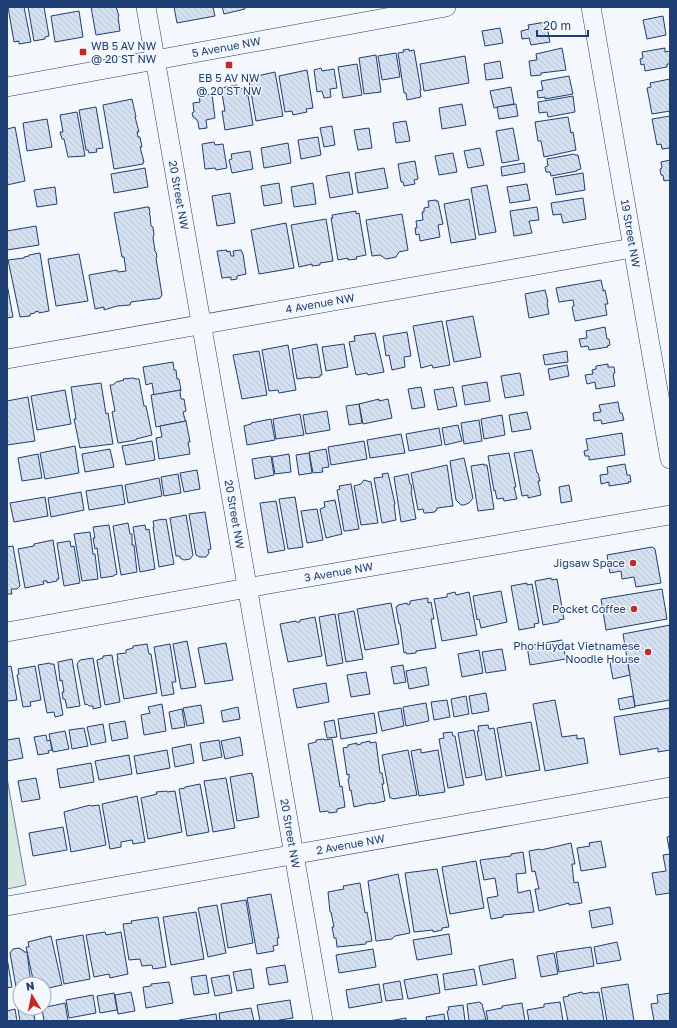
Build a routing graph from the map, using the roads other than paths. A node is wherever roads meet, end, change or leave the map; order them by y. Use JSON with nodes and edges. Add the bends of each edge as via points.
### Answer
{"nodes":[{"id":1,"x":146,"y":7,"type":"edge"},
{"id":2,"x":446,"y":7,"type":"edge"},
{"id":3,"x":591,"y":7,"type":"edge"},
{"id":4,"x":156,"y":61,"type":"junction"},
{"id":5,"x":7,"y":87,"type":"edge"},
{"id":6,"x":632,"y":248,"type":"junction"},
{"id":7,"x":201,"y":324,"type":"junction"},
{"id":8,"x":7,"y":359,"type":"edge"},
{"id":9,"x":670,"y":459,"type":"edge"},
{"id":10,"x":670,"y":515,"type":"edge"},
{"id":11,"x":249,"y":588,"type":"junction"},
{"id":12,"x":7,"y":632,"type":"edge"},
{"id":13,"x":670,"y":787,"type":"edge"},
{"id":14,"x":294,"y":855,"type":"junction"},
{"id":15,"x":7,"y":906,"type":"edge"},
{"id":16,"x":324,"y":1021,"type":"edge"}],
"edges":[{"from":1,"to":4,"type":"street","name":"20 Street NW"},
{"from":2,"to":4,"type":"street","name":"5 Avenue NW"},
{"from":3,"to":6,"type":"street","name":"19 Street NW"},
{"from":4,"to":5,"type":"street","name":"5 Avenue NW"},
{"from":4,"to":7,"type":"street","name":"20 Street NW"},
{"from":6,"to":7,"type":"street","name":"4 Avenue NW"},
{"from":6,"to":9,"type":"street","name":"19 Street NW"},
{"from":7,"to":8,"type":"street","name":"4 Avenue NW"},
{"from":7,"to":11,"type":"street","name":"20 Street NW"},
{"from":10,"to":11,"type":"street","name":"3 Avenue NW"},
{"from":11,"to":12,"type":"street","name":"3 Avenue NW"},
{"from":11,"to":14,"type":"street","name":"20 Street NW"},
{"from":13,"to":14,"type":"street","name":"2 Avenue NW"},
{"from":14,"to":15,"type":"street","name":"2 Avenue NW"},
{"from":14,"to":16,"type":"street","name":"20 Street NW"}]}
